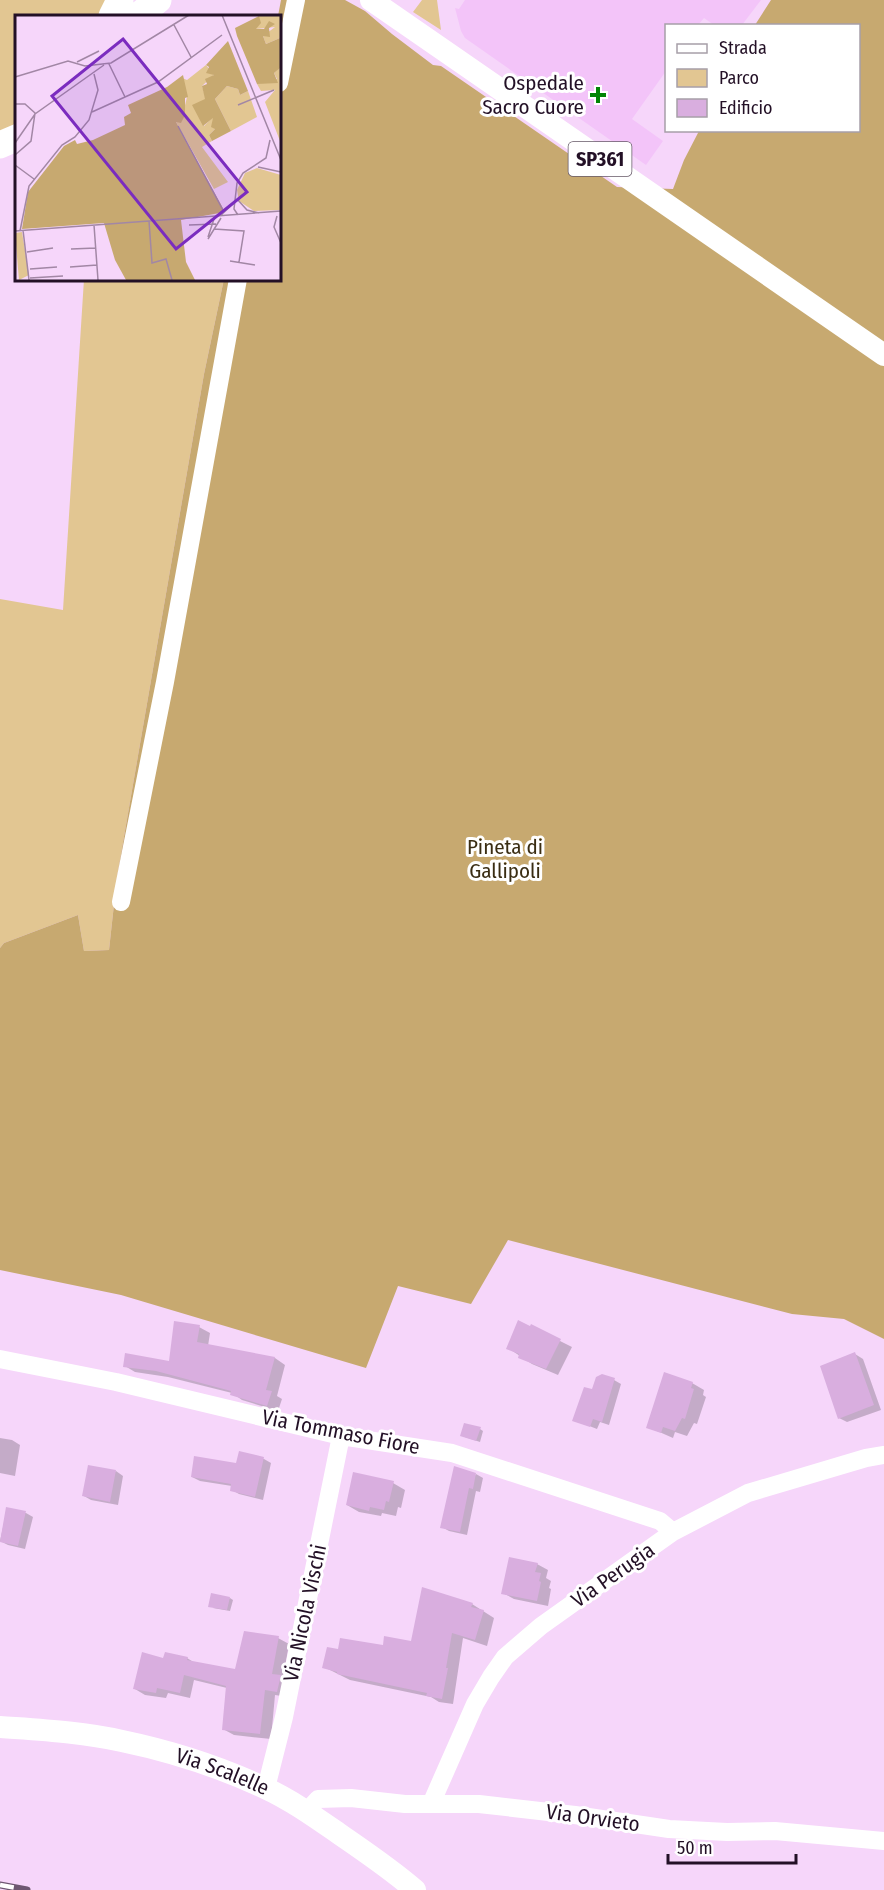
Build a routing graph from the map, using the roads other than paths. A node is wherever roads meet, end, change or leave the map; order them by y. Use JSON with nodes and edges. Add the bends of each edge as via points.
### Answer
{"nodes":[{"id":1,"x":158,"y":0,"type":"edge"},
{"id":2,"x":296,"y":0,"type":"edge"},
{"id":3,"x":371,"y":0,"type":"edge"},
{"id":4,"x":121,"y":8,"type":"edge"},
{"id":5,"x":280,"y":78,"type":"edge"},
{"id":6,"x":15,"y":138,"type":"edge"},
{"id":7,"x":0,"y":146,"type":"edge"},
{"id":8,"x":238,"y":280,"type":"edge"},
{"id":9,"x":884,"y":356,"type":"edge"},
{"id":10,"x":120,"y":903,"type":"dead end"},
{"id":11,"x":0,"y":1359,"type":"edge"},
{"id":12,"x":341,"y":1436,"type":"junction"},
{"id":13,"x":884,"y":1455,"type":"edge"},
{"id":14,"x":673,"y":1532,"type":"junction"},
{"id":15,"x":0,"y":1727,"type":"edge"},
{"id":16,"x":266,"y":1788,"type":"junction"},
{"id":17,"x":430,"y":1804,"type":"junction"},
{"id":18,"x":307,"y":1811,"type":"junction"},
{"id":19,"x":884,"y":1842,"type":"edge"},
{"id":20,"x":415,"y":1890,"type":"edge"}],
"edges":[{"from":1,"to":4,"type":"highway"},
{"from":2,"to":5,"type":"street"},
{"from":3,"to":9,"type":"main road","number":"SP361"},
{"from":6,"to":7,"type":"highway"},
{"from":8,"to":10,"type":"street","via":[[165,682]]},
{"from":11,"to":12,"type":"street","name":"Via Tommaso Fiore","via":[[116,1382]]},
{"from":12,"to":14,"type":"street","name":"Via Tommaso Fiore","via":[[452,1454],[660,1521]]},
{"from":12,"to":16,"type":"street","name":"Via Nicola Vischi"},
{"from":13,"to":14,"type":"street","name":"Via Perugia","via":[[748,1493]]},
{"from":14,"to":17,"type":"street","name":"Via Perugia","via":[[541,1626],[505,1657],[475,1704]]},
{"from":15,"to":16,"type":"main road","name":"Via Scalelle","via":[[122,1741],[164,1751]]},
{"from":16,"to":18,"type":"main road","name":"Via Scalelle"},
{"from":17,"to":18,"type":"street","name":"Via Orvieto","via":[[318,1798]]},
{"from":17,"to":19,"type":"street","name":"Via Orvieto","via":[[479,1804],[669,1829],[775,1831]]},
{"from":18,"to":20,"type":"main road","name":"Via Scalelle"}]}
